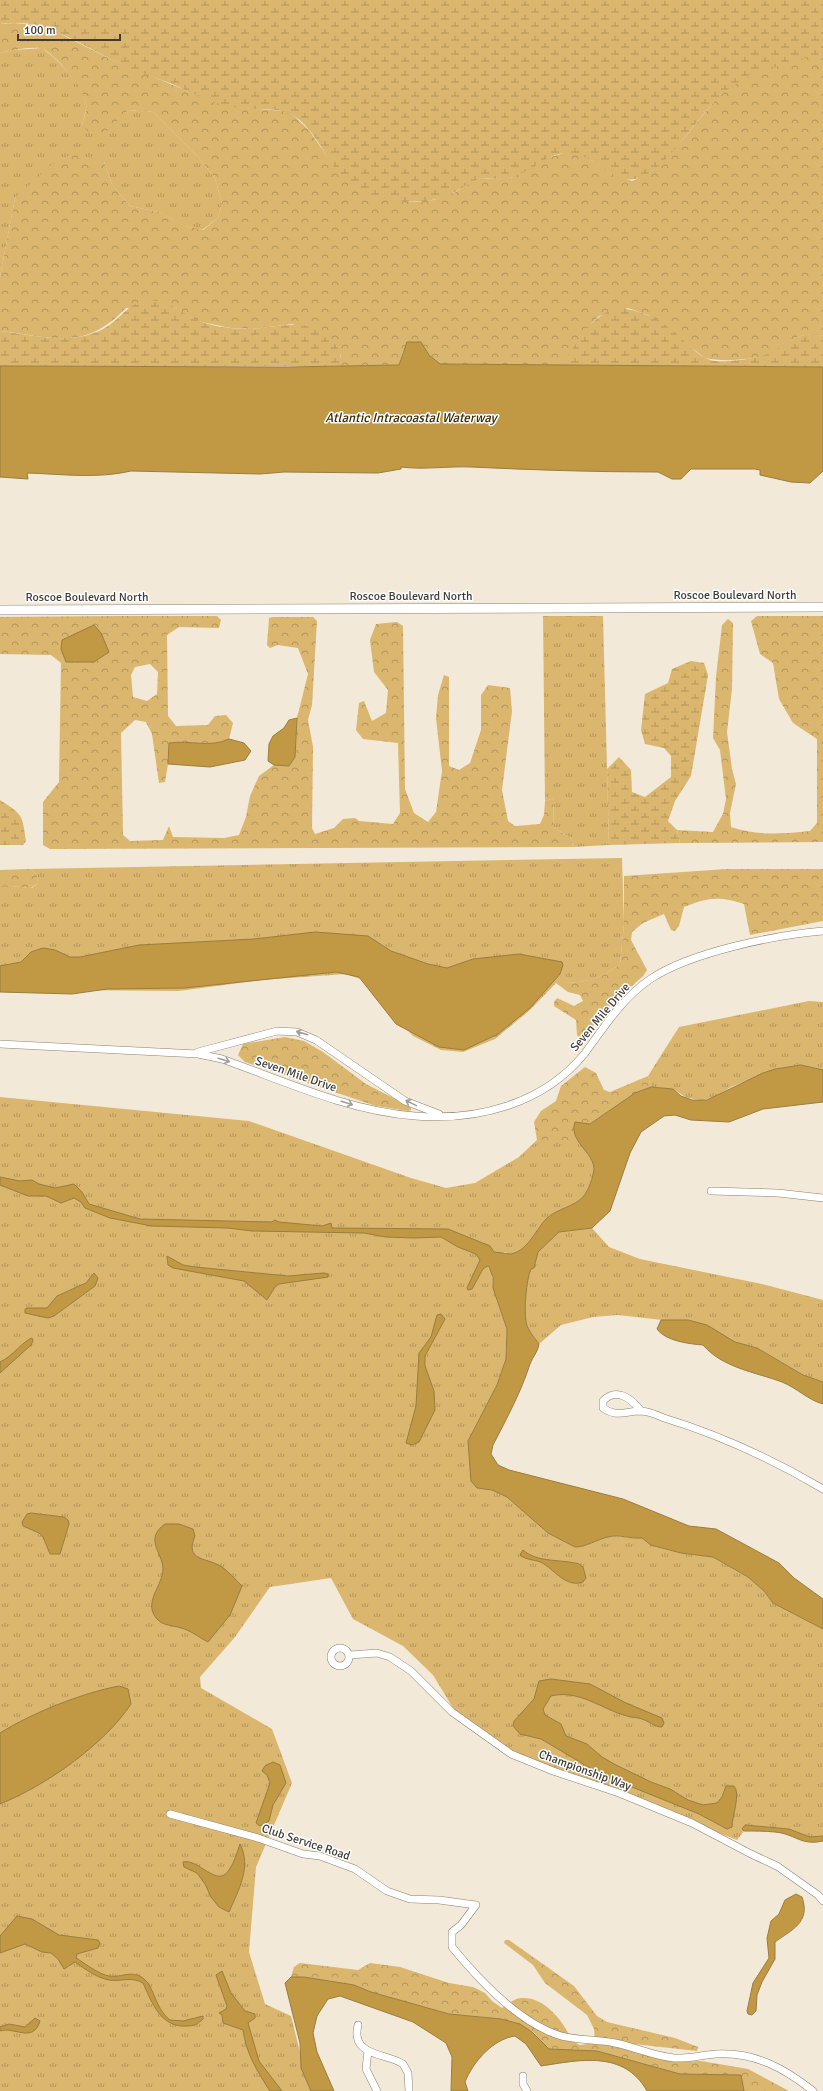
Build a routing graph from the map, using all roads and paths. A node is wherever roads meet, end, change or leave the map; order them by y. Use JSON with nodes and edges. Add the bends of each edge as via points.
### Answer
{"nodes":[{"id":1,"x":823,"y":607,"type":"edge"},
{"id":2,"x":0,"y":610,"type":"edge"},
{"id":3,"x":823,"y":931,"type":"edge"},
{"id":4,"x":0,"y":1044,"type":"edge"},
{"id":5,"x":186,"y":1053,"type":"junction"},
{"id":6,"x":447,"y":1116,"type":"junction"},
{"id":7,"x":711,"y":1190,"type":"dead end"},
{"id":8,"x":823,"y":1198,"type":"edge"},
{"id":9,"x":641,"y":1411,"type":"junction"},
{"id":10,"x":823,"y":1488,"type":"edge"},
{"id":11,"x":350,"y":1655,"type":"dead end"},
{"id":12,"x":170,"y":1814,"type":"dead end"},
{"id":13,"x":823,"y":1901,"type":"edge"},
{"id":14,"x":358,"y":2025,"type":"dead end"},
{"id":15,"x":368,"y":2051,"type":"junction"},
{"id":16,"x":523,"y":2076,"type":"dead end"},
{"id":17,"x":377,"y":2091,"type":"edge"},
{"id":18,"x":409,"y":2091,"type":"edge"},
{"id":19,"x":527,"y":2091,"type":"edge"},
{"id":20,"x":813,"y":2091,"type":"edge"}],
"edges":[{"from":1,"to":2,"type":"street","name":"Roscoe Boulevard North"},
{"from":3,"to":6,"type":"street","name":"Seven Mile Drive","via":[[782,936],[720,951],[664,971],[629,997],[584,1054],[549,1086],[525,1100],[494,1110]]},
{"from":4,"to":5,"type":"street","name":"Seven Mile Drive"},
{"from":5,"to":6,"type":"street","name":"Seven Mile Drive","one_way":true,"via":[[222,1059],[369,1109],[415,1116]]},
{"from":6,"to":5,"type":"street","name":"Seven Mile Drive","one_way":true,"via":[[405,1101],[316,1040],[297,1032],[277,1031],[212,1049]]},
{"from":7,"to":8,"type":"street","via":[[778,1192]]},
{"from":9,"to":9,"type":"street","via":[[627,1414],[611,1413],[603,1408],[603,1401],[609,1394],[617,1393],[636,1404]]},
{"from":9,"to":10,"type":"street","via":[[725,1439]]},
{"from":11,"to":13,"type":"street","name":"Championship Way","via":[[377,1653],[390,1658],[411,1671],[452,1712],[511,1754],[620,1793],[692,1823],[777,1866]]},
{"from":12,"to":20,"type":"street","name":"Club Service Road","via":[[258,1838],[304,1854],[320,1856],[355,1869],[388,1891],[410,1899],[476,1905],[461,1925],[452,1932],[452,1947],[504,2002],[551,2032],[575,2038],[607,2041],[673,2058],[716,2054],[748,2056],[788,2072]]},
{"from":14,"to":15,"type":"street","via":[[358,2037]]},
{"from":15,"to":17,"type":"street","via":[[366,2069]]},
{"from":15,"to":18,"type":"street","via":[[403,2064],[408,2073]]},
{"from":16,"to":19,"type":"street","via":[[523,2084]]}]}
